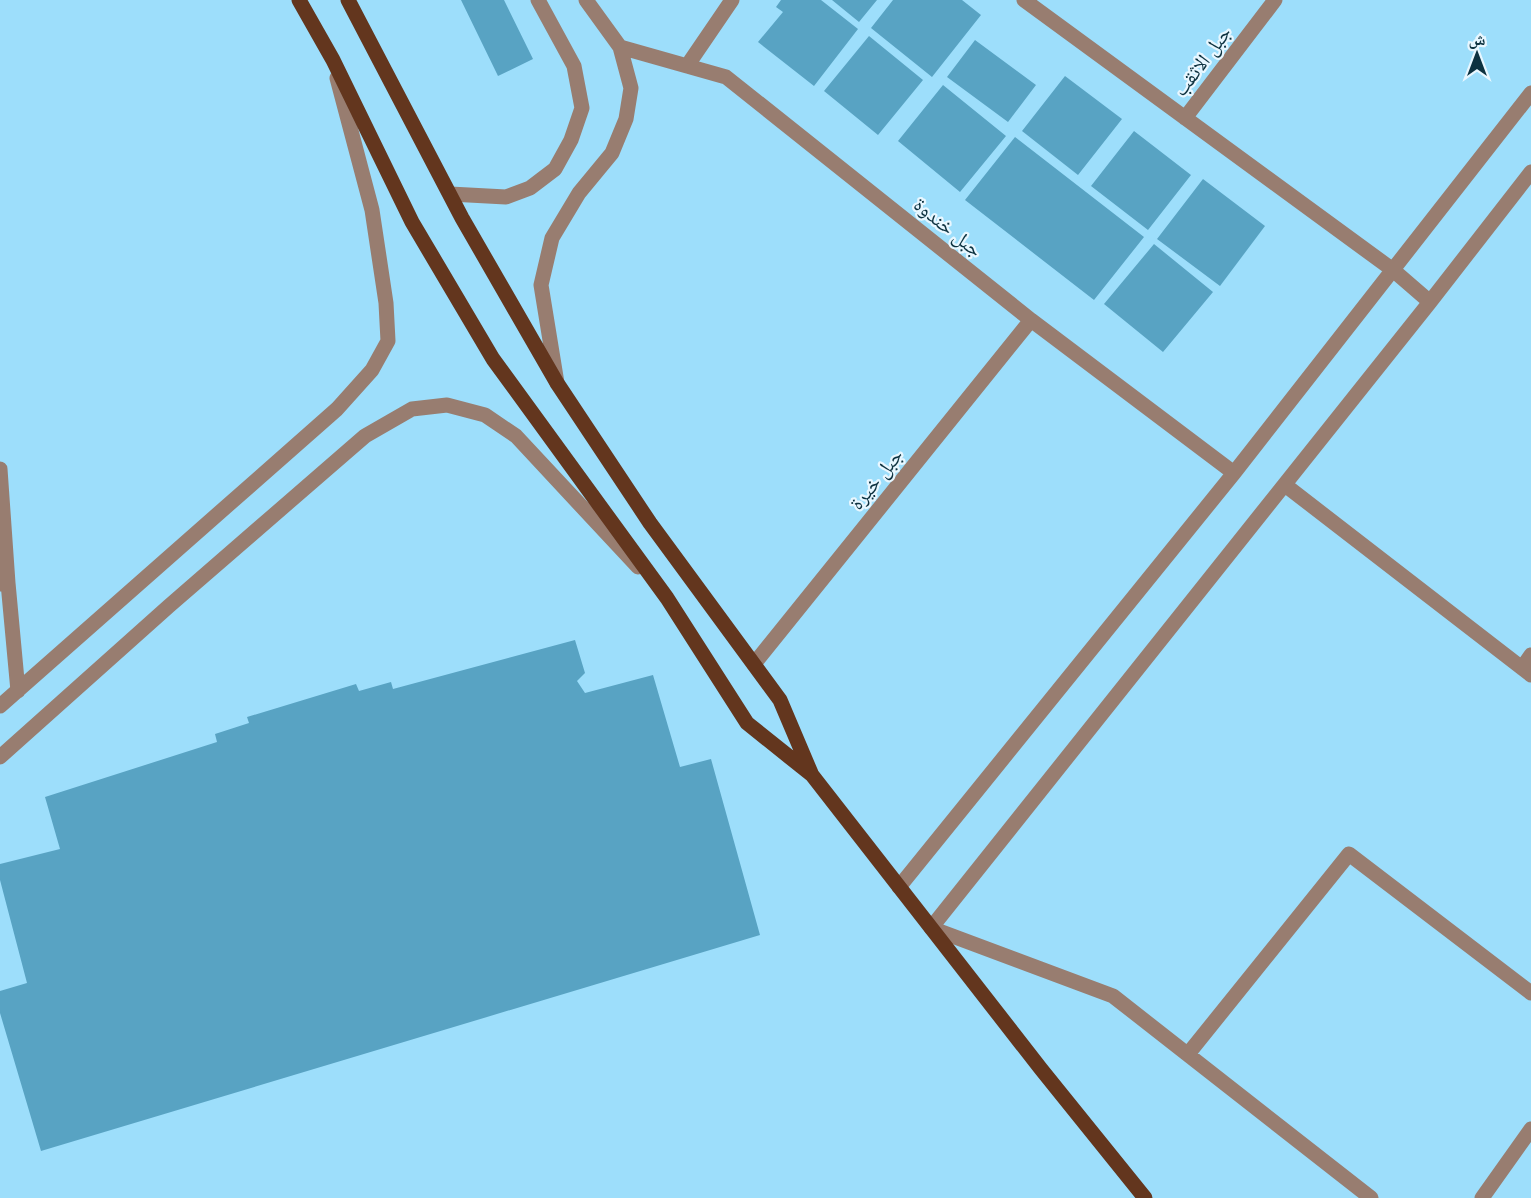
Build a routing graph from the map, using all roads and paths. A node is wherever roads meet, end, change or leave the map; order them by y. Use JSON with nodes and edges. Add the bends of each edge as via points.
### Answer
{"nodes":[{"id":1,"x":299,"y":0,"type":"edge"},
{"id":2,"x":348,"y":0,"type":"edge"},
{"id":3,"x":538,"y":0,"type":"edge"},
{"id":4,"x":586,"y":0,"type":"edge"},
{"id":5,"x":732,"y":0,"type":"edge"},
{"id":6,"x":1024,"y":0,"type":"edge"},
{"id":7,"x":1275,"y":0,"type":"edge"},
{"id":8,"x":620,"y":47,"type":"junction"},
{"id":9,"x":333,"y":60,"type":"junction"},
{"id":10,"x":687,"y":66,"type":"junction"},
{"id":11,"x":1531,"y":93,"type":"edge"},
{"id":12,"x":1185,"y":118,"type":"junction"},
{"id":13,"x":1531,"y":172,"type":"edge"},
{"id":14,"x":450,"y":194,"type":"junction"},
{"id":15,"x":1393,"y":270,"type":"junction"},
{"id":16,"x":1430,"y":302,"type":"junction"},
{"id":17,"x":1031,"y":320,"type":"junction"},
{"id":18,"x":557,"y":383,"type":"junction"},
{"id":19,"x":0,"y":469,"type":"edge"},
{"id":20,"x":1234,"y":473,"type":"junction"},
{"id":21,"x":1285,"y":485,"type":"junction"},
{"id":22,"x":4,"y":584,"type":"edge"},
{"id":23,"x":667,"y":597,"type":"junction"},
{"id":24,"x":754,"y":664,"type":"junction"},
{"id":25,"x":1528,"y":666,"type":"edge"},
{"id":26,"x":18,"y":691,"type":"junction"},
{"id":27,"x":0,"y":706,"type":"edge"},
{"id":28,"x":0,"y":757,"type":"edge"},
{"id":29,"x":812,"y":775,"type":"junction"},
{"id":30,"x":899,"y":887,"type":"junction"},
{"id":31,"x":931,"y":928,"type":"junction"},
{"id":32,"x":1531,"y":993,"type":"edge"},
{"id":33,"x":1188,"y":1054,"type":"junction"},
{"id":34,"x":1531,"y":1130,"type":"edge"},
{"id":35,"x":1145,"y":1198,"type":"edge"},
{"id":36,"x":1371,"y":1198,"type":"edge"},
{"id":37,"x":1482,"y":1198,"type":"edge"}],
"edges":[{"from":1,"to":9,"type":"main road"},
{"from":2,"to":14,"type":"main road"},
{"from":3,"to":14,"type":"street","via":[[574,66],[582,108],[571,140],[555,169],[530,188],[506,197]]},
{"from":4,"to":8,"type":"street"},
{"from":5,"to":10,"type":"street"},
{"from":6,"to":12,"type":"street"},
{"from":7,"to":12,"type":"street","name":"جبل الاثقب"},
{"from":8,"to":10,"type":"street","name":"جبل خندوة"},
{"from":8,"to":18,"type":"street","via":[[631,88],[626,119],[612,153],[579,193],[552,238],[541,285]]},
{"from":9,"to":23,"type":"main road","via":[[411,222],[494,358]]},
{"from":9,"to":26,"type":"street","via":[[372,210],[388,340],[372,370],[337,409]]},
{"from":10,"to":17,"type":"street","name":"جبل خندوة","via":[[726,76]]},
{"from":11,"to":15,"type":"street"},
{"from":12,"to":15,"type":"street"},
{"from":13,"to":16,"type":"street"},
{"from":14,"to":18,"type":"main road"},
{"from":15,"to":16,"type":"street"},
{"from":15,"to":20,"type":"street"},
{"from":16,"to":21,"type":"street"},
{"from":17,"to":20,"type":"street","name":"جبل خندوة"},
{"from":17,"to":24,"type":"street","name":"جبل خيرة"},
{"from":18,"to":24,"type":"main road","via":[[650,523]]},
{"from":19,"to":22,"type":"street"},
{"from":20,"to":30,"type":"street"},
{"from":21,"to":25,"type":"street"},
{"from":21,"to":31,"type":"street"},
{"from":22,"to":26,"type":"street"},
{"from":23,"to":28,"type":"street","via":[[516,436],[485,415],[447,405],[412,409],[365,436]]},
{"from":23,"to":29,"type":"main road","via":[[747,723]]},
{"from":24,"to":29,"type":"main road","via":[[780,700]]},
{"from":26,"to":27,"type":"street"},
{"from":29,"to":30,"type":"main road"},
{"from":30,"to":31,"type":"main road"},
{"from":31,"to":33,"type":"street","via":[[1113,996]]},
{"from":31,"to":35,"type":"main road"},
{"from":32,"to":33,"type":"street","via":[[1349,855]]},
{"from":33,"to":36,"type":"street"},
{"from":34,"to":37,"type":"street"}]}
